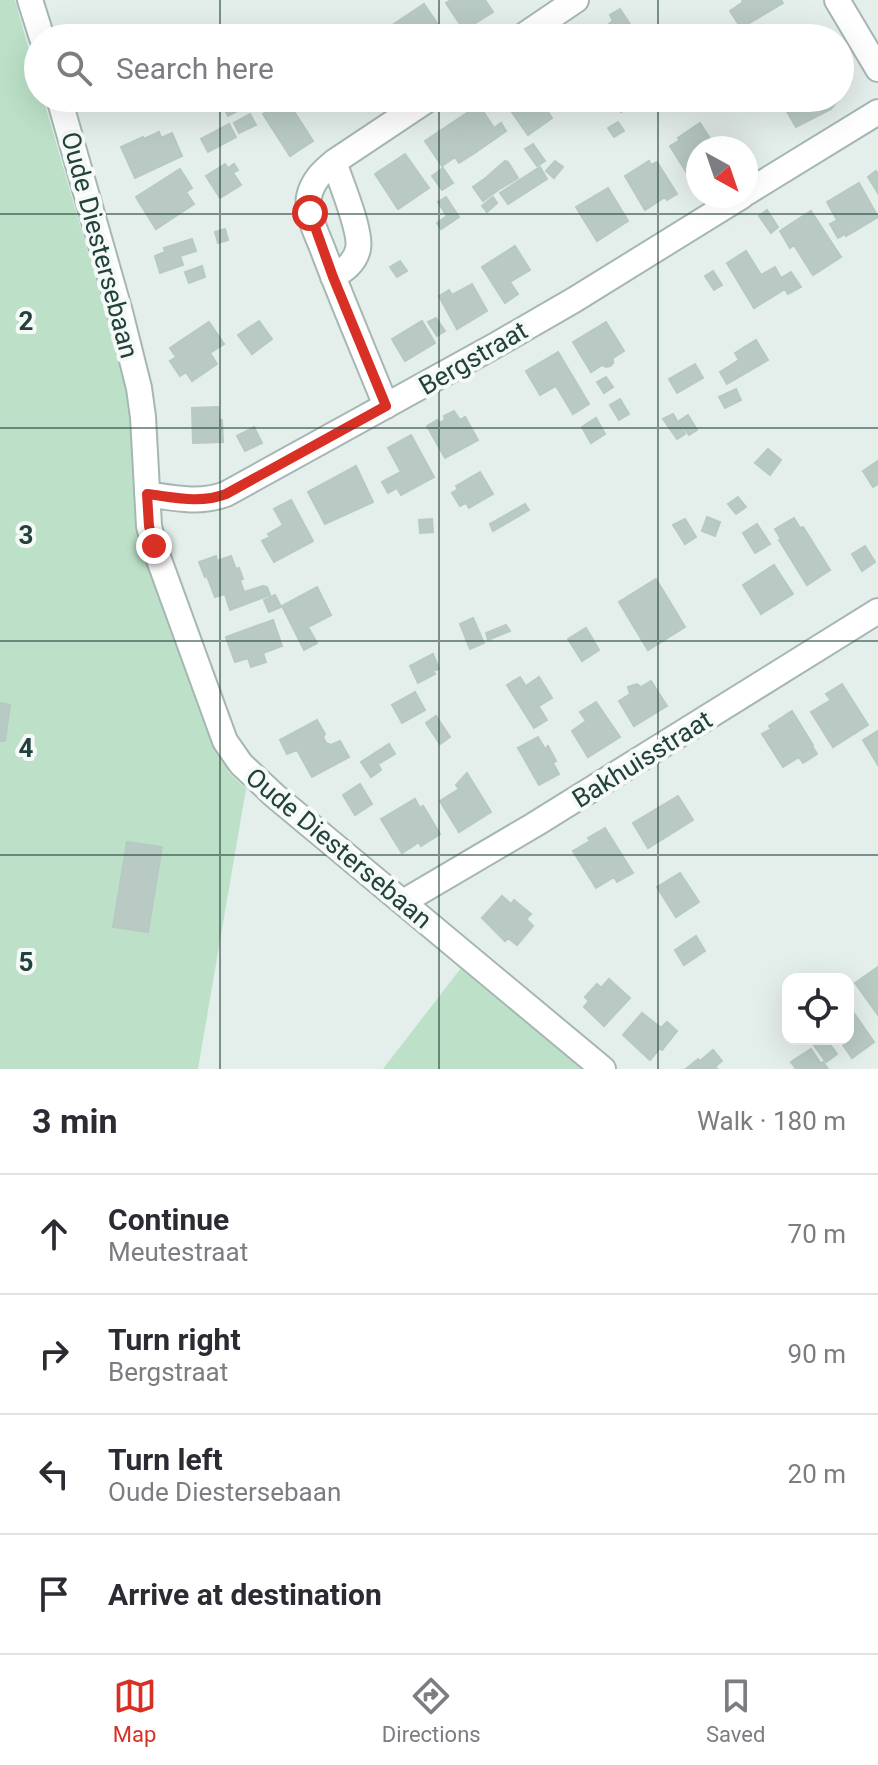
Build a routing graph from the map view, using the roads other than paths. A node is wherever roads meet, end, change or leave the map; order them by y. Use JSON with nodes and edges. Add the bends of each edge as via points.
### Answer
{"nodes":[{"id":1,"x":30,"y":0,"type":"edge"},
{"id":2,"x":576,"y":0,"type":"edge"},
{"id":3,"x":837,"y":0,"type":"edge"},
{"id":4,"x":38,"y":24,"type":"edge"},
{"id":5,"x":541,"y":24,"type":"edge"},
{"id":6,"x":851,"y":24,"type":"edge"},
{"id":7,"x":854,"y":29,"type":"edge"},
{"id":8,"x":878,"y":69,"type":"edge"},
{"id":9,"x":63,"y":112,"type":"edge"},
{"id":10,"x":409,"y":112,"type":"edge"},
{"id":11,"x":878,"y":112,"type":"edge"},
{"id":12,"x":334,"y":162,"type":"junction"},
{"id":13,"x":758,"y":186,"type":"edge"},
{"id":14,"x":723,"y":208,"type":"edge"},
{"id":15,"x":333,"y":277,"type":"junction"},
{"id":16,"x":386,"y":406,"type":"junction"},
{"id":17,"x":147,"y":494,"type":"junction"},
{"id":18,"x":878,"y":611,"type":"edge"},
{"id":19,"x":403,"y":902,"type":"junction"},
{"id":20,"x":603,"y":1069,"type":"edge"}],
"edges":[{"from":1,"to":4,"type":"street"},
{"from":2,"to":5,"type":"street"},
{"from":3,"to":6,"type":"street"},
{"from":7,"to":8,"type":"street"},
{"from":9,"to":17,"type":"street","name":"Oude Diestersebaan","via":[[139,388]]},
{"from":10,"to":12,"type":"street"},
{"from":11,"to":13,"type":"street","name":"Bergstraat"},
{"from":12,"to":15,"type":"street","via":[[320,174],[308,199]]},
{"from":12,"to":15,"type":"street","via":[[359,247],[353,262]]},
{"from":14,"to":16,"type":"street","name":"Bergstraat"},
{"from":15,"to":16,"type":"street"},
{"from":16,"to":17,"type":"street","name":"Bergstraat","via":[[226,494],[185,499]]},
{"from":17,"to":19,"type":"street","name":"Oude Diestersebaan","via":[[154,546],[225,741],[275,796]]},
{"from":18,"to":19,"type":"street","name":"Bakhuisstraat"},
{"from":19,"to":20,"type":"street","name":"Oude Diestersebaan"}]}
